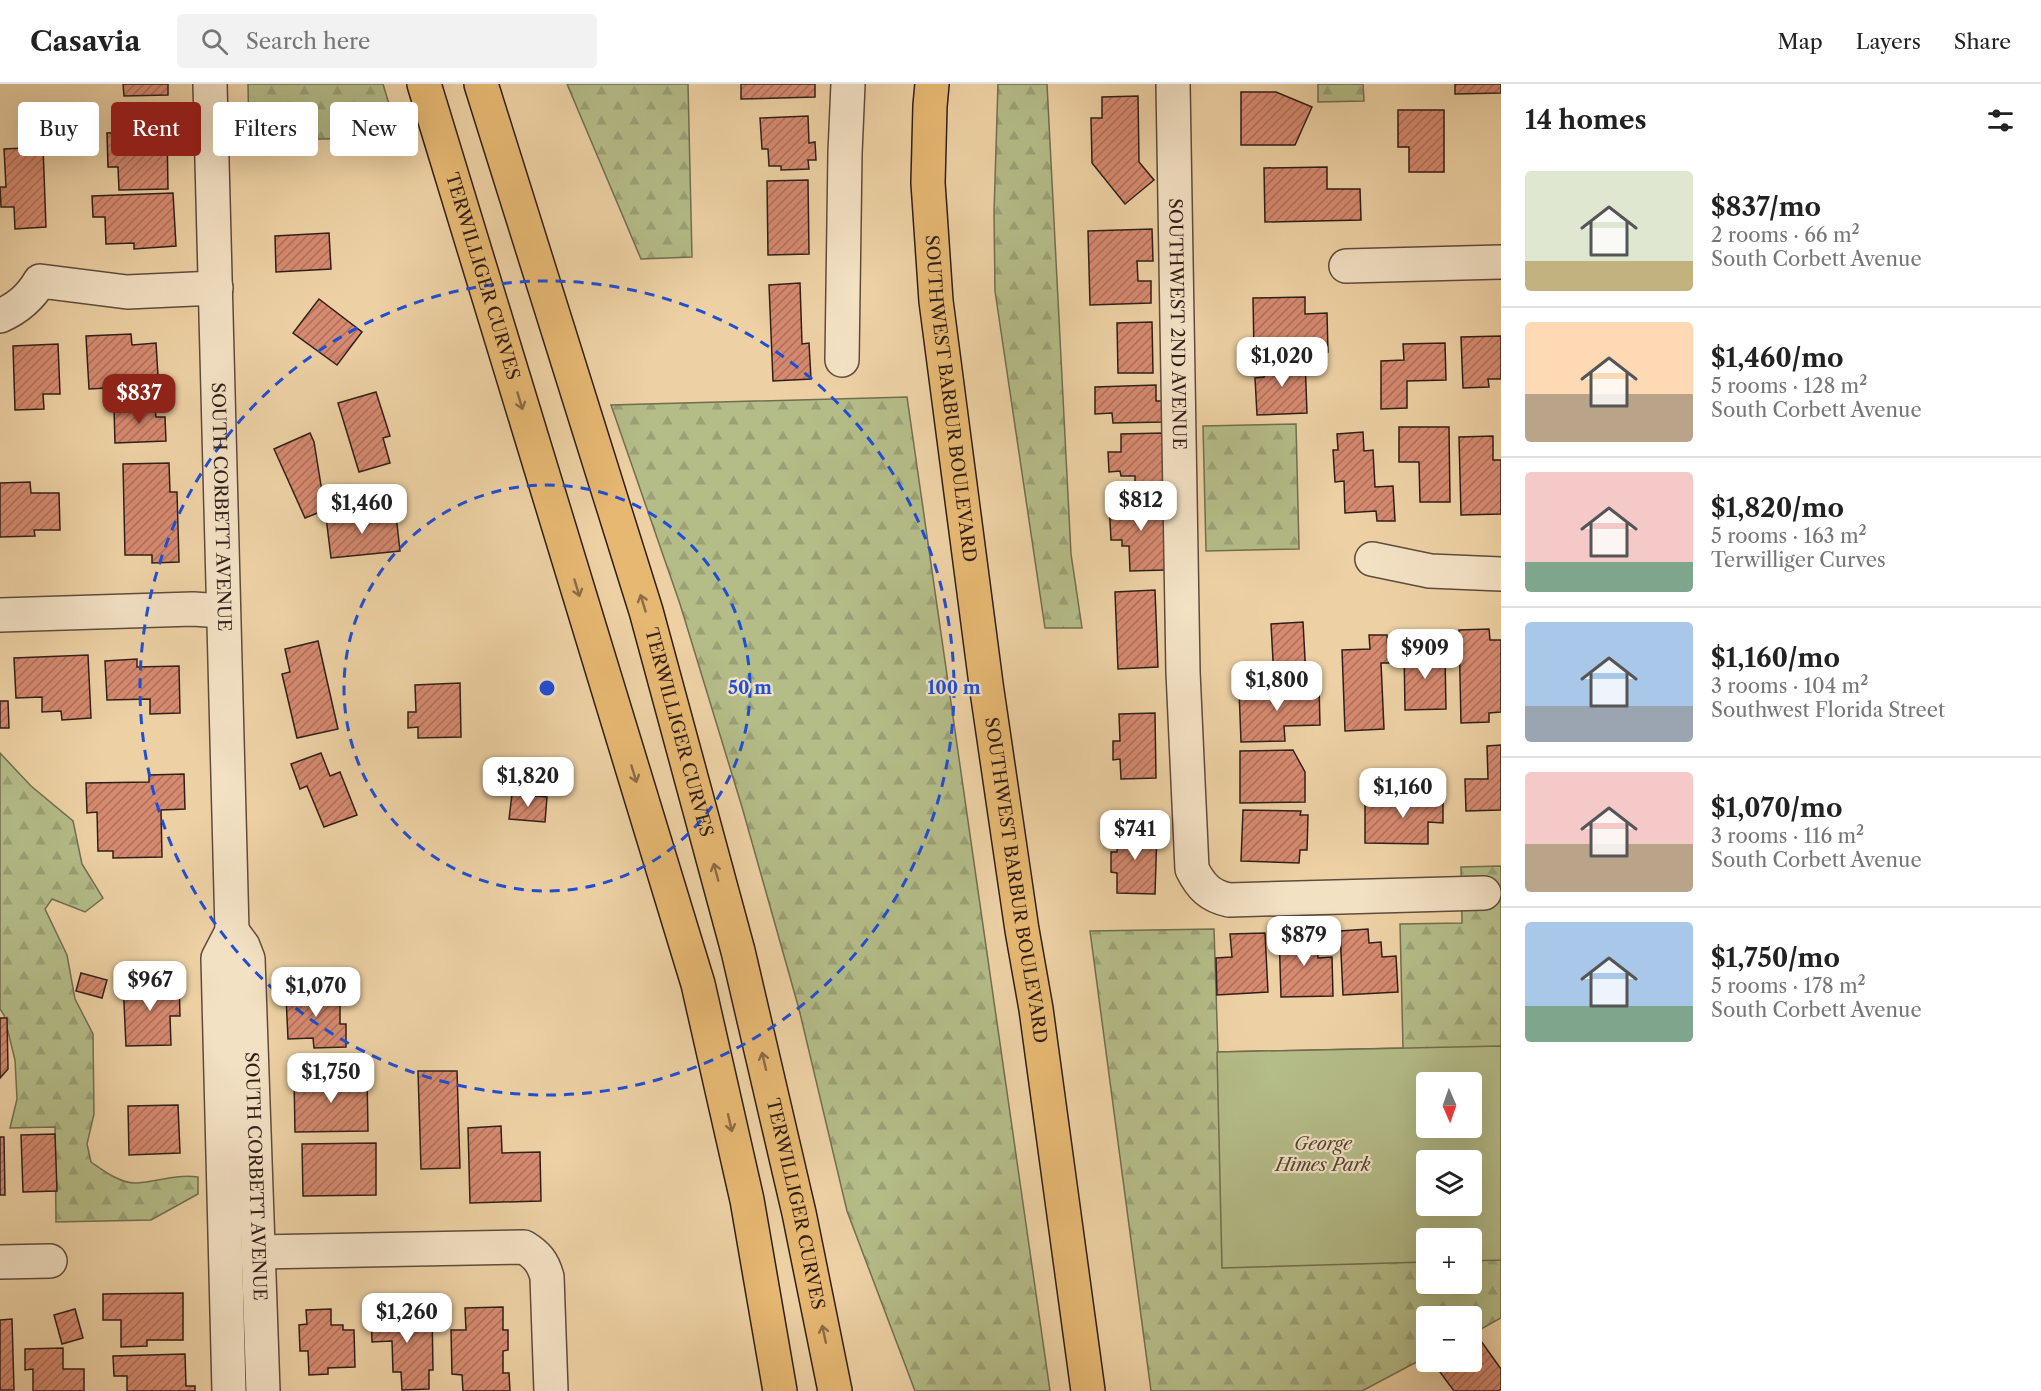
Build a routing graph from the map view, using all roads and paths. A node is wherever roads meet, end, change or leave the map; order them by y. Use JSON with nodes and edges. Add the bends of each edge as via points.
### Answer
{"nodes":[{"id":1,"x":210,"y":84,"type":"edge"},
{"id":2,"x":424,"y":84,"type":"edge"},
{"id":3,"x":481,"y":84,"type":"edge"},
{"id":4,"x":848,"y":84,"type":"edge"},
{"id":5,"x":932,"y":84,"type":"edge"},
{"id":6,"x":1173,"y":84,"type":"edge"},
{"id":7,"x":1501,"y":262,"type":"edge"},
{"id":8,"x":1346,"y":266,"type":"dead end"},
{"id":9,"x":216,"y":288,"type":"junction"},
{"id":10,"x":0,"y":316,"type":"edge"},
{"id":11,"x":842,"y":360,"type":"dead end"},
{"id":12,"x":1372,"y":559,"type":"dead end"},
{"id":13,"x":1501,"y":574,"type":"edge"},
{"id":14,"x":223,"y":611,"type":"junction"},
{"id":15,"x":0,"y":615,"type":"edge"},
{"id":16,"x":1484,"y":893,"type":"dead end"},
{"id":17,"x":232,"y":931,"type":"junction"},
{"id":18,"x":258,"y":1251,"type":"junction"},
{"id":19,"x":50,"y":1261,"type":"dead end"},
{"id":20,"x":0,"y":1262,"type":"edge"},
{"id":21,"x":229,"y":1391,"type":"edge"},
{"id":22,"x":263,"y":1391,"type":"edge"},
{"id":23,"x":551,"y":1391,"type":"edge"},
{"id":24,"x":780,"y":1391,"type":"edge"},
{"id":25,"x":835,"y":1391,"type":"edge"},
{"id":26,"x":1088,"y":1391,"type":"edge"}],
"edges":[{"from":1,"to":9,"type":"street","name":"SOUTH CORBETT AVENUE"},
{"from":2,"to":24,"type":"main road","name":"TERWILLIGER CURVES","one_way":true,"via":[[698,984],[747,1200]]},
{"from":25,"to":3,"type":"main road","name":"TERWILLIGER CURVES","one_way":true,"via":[[799,1213],[735,940],[646,611]]},
{"from":4,"to":11,"type":"street"},
{"from":5,"to":26,"type":"main road","name":"SOUTHWEST BARBUR BOULEVARD","via":[[928,183],[936,301],[986,684],[1036,1009]]},
{"from":6,"to":16,"type":"street","name":"SOUTHWEST 2ND AVENUE","via":[[1183,672],[1192,869],[1202,886],[1229,900]]},
{"from":7,"to":8,"type":"street"},
{"from":9,"to":10,"type":"street","via":[[127,292],[40,281],[32,295]]},
{"from":9,"to":14,"type":"street","name":"SOUTH CORBETT AVENUE"},
{"from":12,"to":13,"type":"street","via":[[1430,571]]},
{"from":14,"to":15,"type":"street"},
{"from":14,"to":17,"type":"street","name":"SOUTH CORBETT AVENUE"},
{"from":17,"to":18,"type":"street","name":"SOUTH CORBETT AVENUE","via":[[248,959]]},
{"from":17,"to":21,"type":"street","name":"SOUTH CORBETT AVENUE","via":[[218,958]]},
{"from":18,"to":22,"type":"street","name":"SOUTH CORBETT AVENUE"},
{"from":18,"to":23,"type":"street","via":[[524,1247],[536,1254],[547,1277]]},
{"from":19,"to":20,"type":"street"}]}
